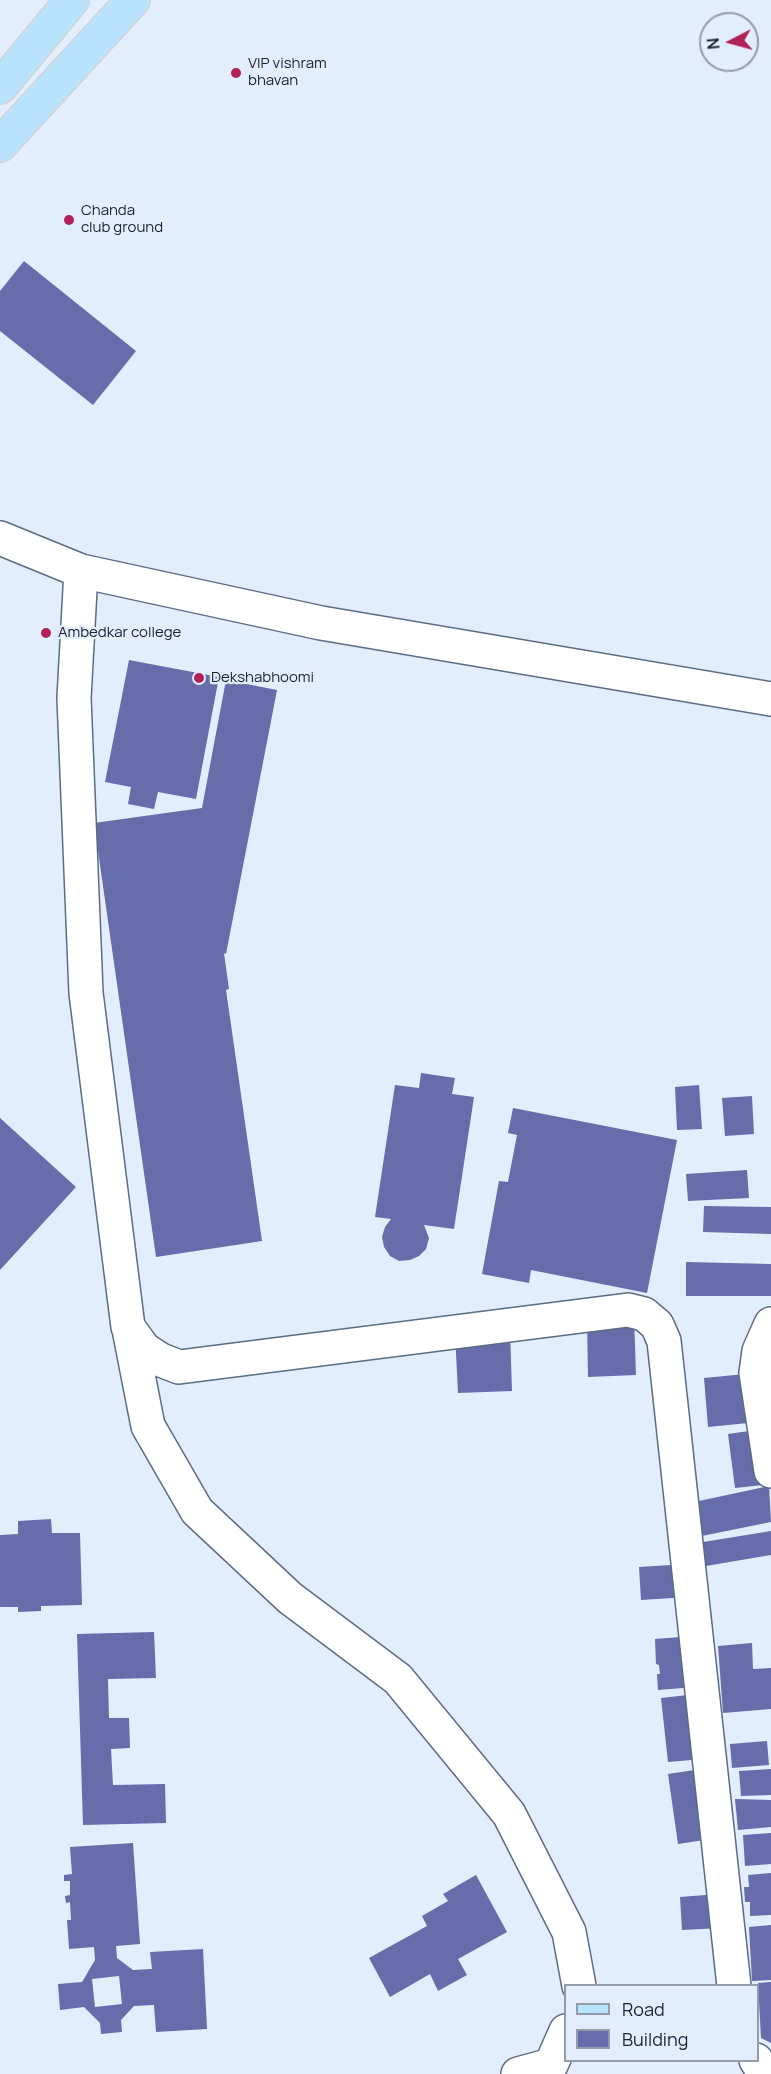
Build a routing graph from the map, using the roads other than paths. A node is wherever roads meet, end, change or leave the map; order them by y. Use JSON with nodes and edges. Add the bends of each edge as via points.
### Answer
{"nodes":[{"id":1,"x":72,"y":0,"type":"edge"},
{"id":2,"x":133,"y":0,"type":"edge"},
{"id":3,"x":0,"y":87,"type":"edge"},
{"id":4,"x":0,"y":145,"type":"edge"},
{"id":5,"x":0,"y":538,"type":"edge"},
{"id":6,"x":81,"y":571,"type":"junction"},
{"id":7,"x":771,"y":699,"type":"edge"},
{"id":8,"x":771,"y":1324,"type":"edge"},
{"id":9,"x":128,"y":1328,"type":"junction"},
{"id":10,"x":771,"y":1471,"type":"edge"},
{"id":11,"x":579,"y":1984,"type":"edge"},
{"id":12,"x":734,"y":1984,"type":"edge"},
{"id":13,"x":564,"y":2036,"type":"edge"},
{"id":14,"x":518,"y":2074,"type":"edge"}],
"edges":[{"from":1,"to":3,"type":"main road"},
{"from":2,"to":4,"type":"main road"},
{"from":5,"to":6,"type":"street"},
{"from":6,"to":7,"type":"street","via":[[321,623]]},
{"from":6,"to":9,"type":"street","via":[[74,698],[86,993]]},
{"from":8,"to":10,"type":"street","via":[[759,1352],[756,1373]]},
{"from":9,"to":11,"type":"street","via":[[148,1426],[197,1511],[290,1598],[398,1679],[509,1814],[569,1932]]},
{"from":9,"to":12,"type":"street","via":[[144,1349],[179,1367],[628,1310],[644,1314],[657,1325],[664,1341]]},
{"from":13,"to":14,"type":"street","via":[[551,2065]]}]}
